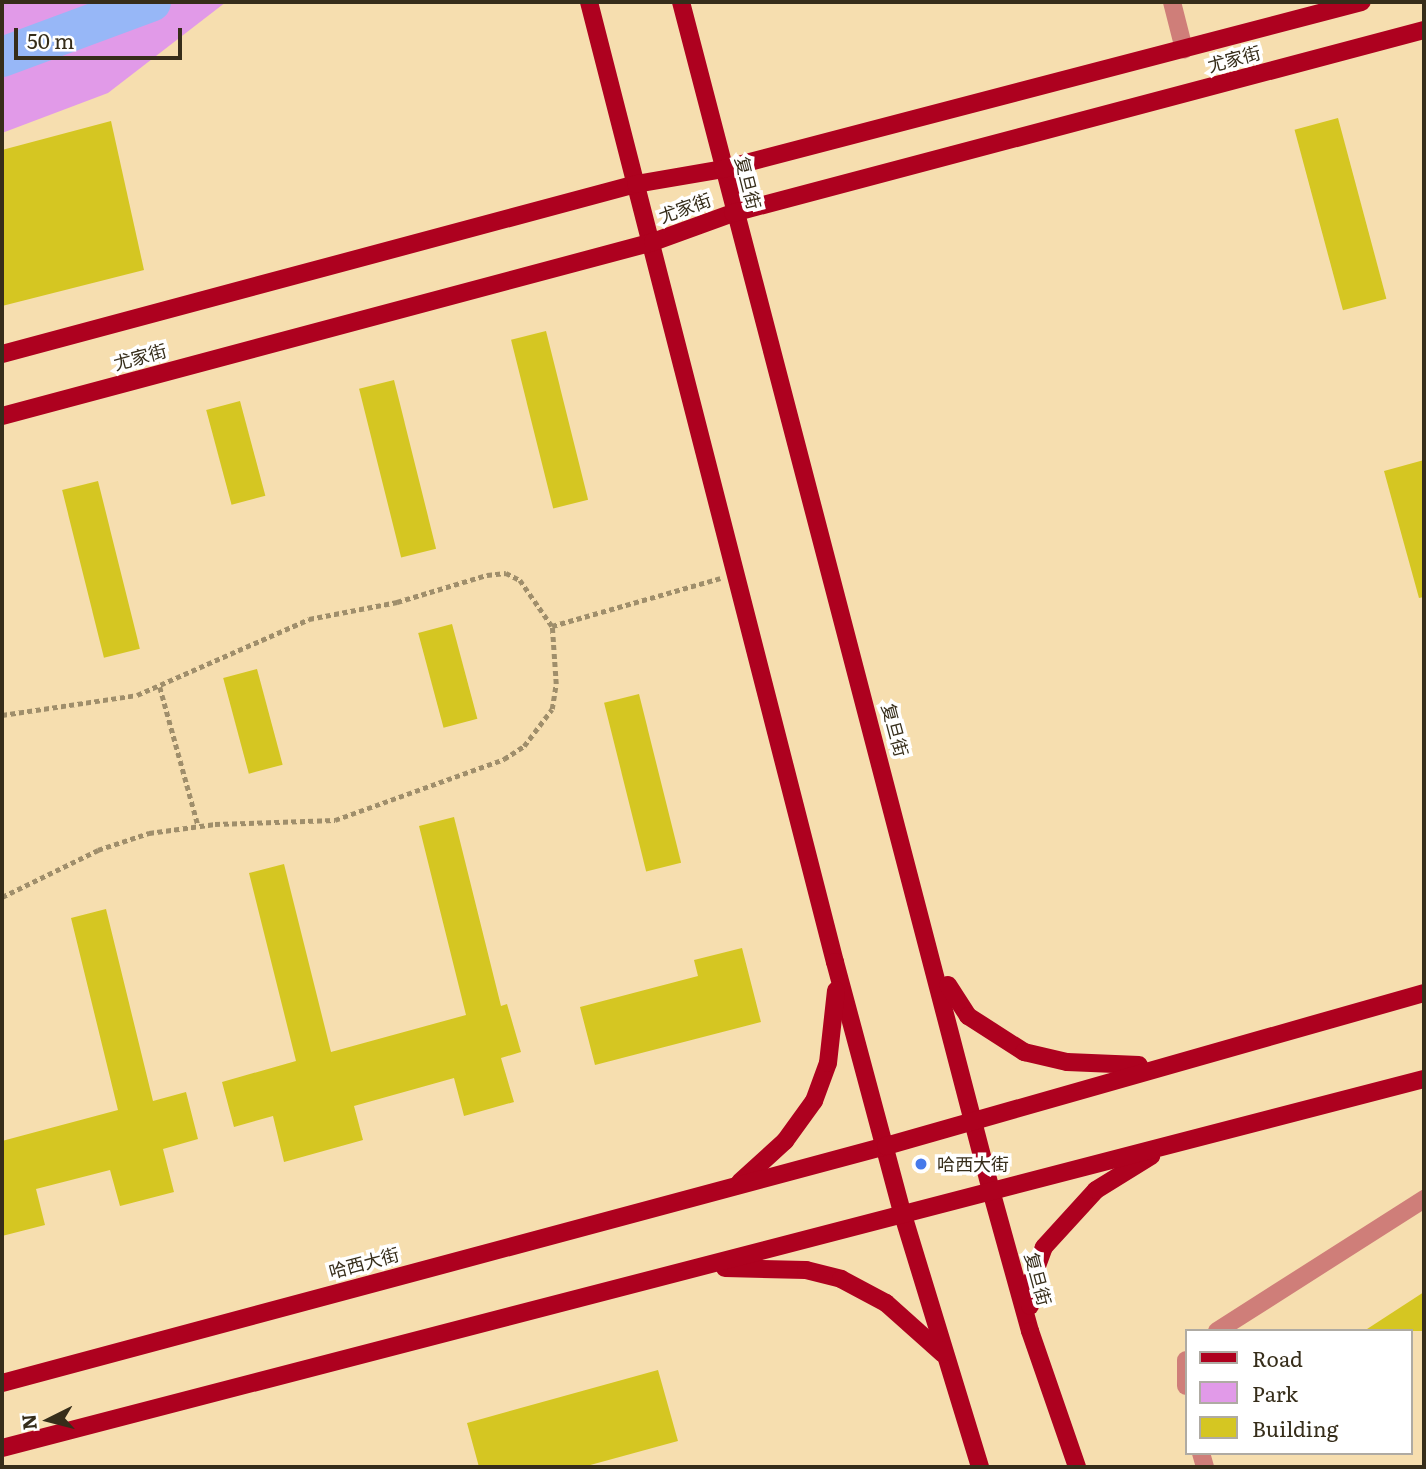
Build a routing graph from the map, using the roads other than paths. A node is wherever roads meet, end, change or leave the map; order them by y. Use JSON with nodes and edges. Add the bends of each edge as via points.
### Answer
{"nodes":[{"id":1,"x":590,"y":2,"type":"edge"},
{"id":2,"x":681,"y":2,"type":"edge"},
{"id":3,"x":1172,"y":2,"type":"edge"},
{"id":4,"x":1362,"y":2,"type":"edge"},
{"id":5,"x":1424,"y":30,"type":"edge"},
{"id":6,"x":1184,"y":49,"type":"junction"},
{"id":7,"x":723,"y":169,"type":"junction"},
{"id":8,"x":636,"y":184,"type":"junction"},
{"id":9,"x":733,"y":213,"type":"junction"},
{"id":10,"x":653,"y":242,"type":"junction"},
{"id":11,"x":2,"y":354,"type":"edge"},
{"id":12,"x":2,"y":416,"type":"edge"},
{"id":13,"x":936,"y":961,"type":"junction"},
{"id":14,"x":835,"y":962,"type":"junction"},
{"id":15,"x":1424,"y":993,"type":"edge"},
{"id":16,"x":1157,"y":1066,"type":"junction"},
{"id":17,"x":1422,"y":1084,"type":"edge"},
{"id":18,"x":975,"y":1117,"type":"junction"},
{"id":19,"x":1169,"y":1145,"type":"junction"},
{"id":20,"x":886,"y":1146,"type":"junction"},
{"id":21,"x":738,"y":1184,"type":"junction"},
{"id":22,"x":992,"y":1194,"type":"junction"},
{"id":23,"x":1424,"y":1199,"type":"edge"},
{"id":24,"x":903,"y":1214,"type":"junction"},
{"id":25,"x":697,"y":1268,"type":"junction"},
{"id":26,"x":1220,"y":1329,"type":"edge"},
{"id":27,"x":1030,"y":1331,"type":"junction"},
{"id":28,"x":947,"y":1359,"type":"junction"},
{"id":29,"x":2,"y":1382,"type":"edge"},
{"id":30,"x":2,"y":1448,"type":"edge"},
{"id":31,"x":980,"y":1467,"type":"edge"},
{"id":32,"x":1077,"y":1467,"type":"edge"}],
"edges":[{"from":1,"to":8,"type":"main road"},
{"from":2,"to":7,"type":"main road","name":"复旦街"},
{"from":3,"to":6,"type":"street"},
{"from":4,"to":6,"type":"main road","name":"尤家街"},
{"from":5,"to":9,"type":"main road","name":"尤家街"},
{"from":6,"to":7,"type":"main road","name":"尤家街"},
{"from":7,"to":8,"type":"main road","name":"尤家街"},
{"from":7,"to":9,"type":"main road","name":"复旦街"},
{"from":8,"to":10,"type":"main road"},
{"from":8,"to":11,"type":"main road","name":"尤家街"},
{"from":9,"to":10,"type":"main road","name":"尤家街"},
{"from":9,"to":13,"type":"main road","name":"复旦街"},
{"from":10,"to":12,"type":"main road","name":"尤家街"},
{"from":10,"to":14,"type":"main road"},
{"from":13,"to":16,"type":"main road","via":[[968,1016],[1024,1052],[1067,1062]]},
{"from":13,"to":18,"type":"main road","name":"复旦街"},
{"from":14,"to":20,"type":"main road"},
{"from":14,"to":21,"type":"main road","via":[[836,1018],[814,1101],[785,1142]]},
{"from":15,"to":16,"type":"main road","name":"哈西大街"},
{"from":16,"to":18,"type":"main road","name":"哈西大街"},
{"from":17,"to":19,"type":"main road"},
{"from":18,"to":20,"type":"main road","name":"哈西大街"},
{"from":18,"to":22,"type":"main road","name":"复旦街"},
{"from":19,"to":22,"type":"main road"},
{"from":19,"to":27,"type":"main road","via":[[1096,1190],[1044,1247],[1030,1285]]},
{"from":20,"to":21,"type":"main road","name":"哈西大街"},
{"from":20,"to":24,"type":"main road"},
{"from":21,"to":29,"type":"main road","name":"哈西大街"},
{"from":22,"to":24,"type":"main road"},
{"from":22,"to":27,"type":"main road","name":"复旦街"},
{"from":23,"to":26,"type":"street"},
{"from":24,"to":25,"type":"main road"},
{"from":24,"to":28,"type":"main road"},
{"from":25,"to":28,"type":"main road","via":[[806,1270],[841,1279],[886,1303]]},
{"from":25,"to":30,"type":"main road"},
{"from":27,"to":32,"type":"main road","name":"复旦街"},
{"from":28,"to":31,"type":"main road"}]}
